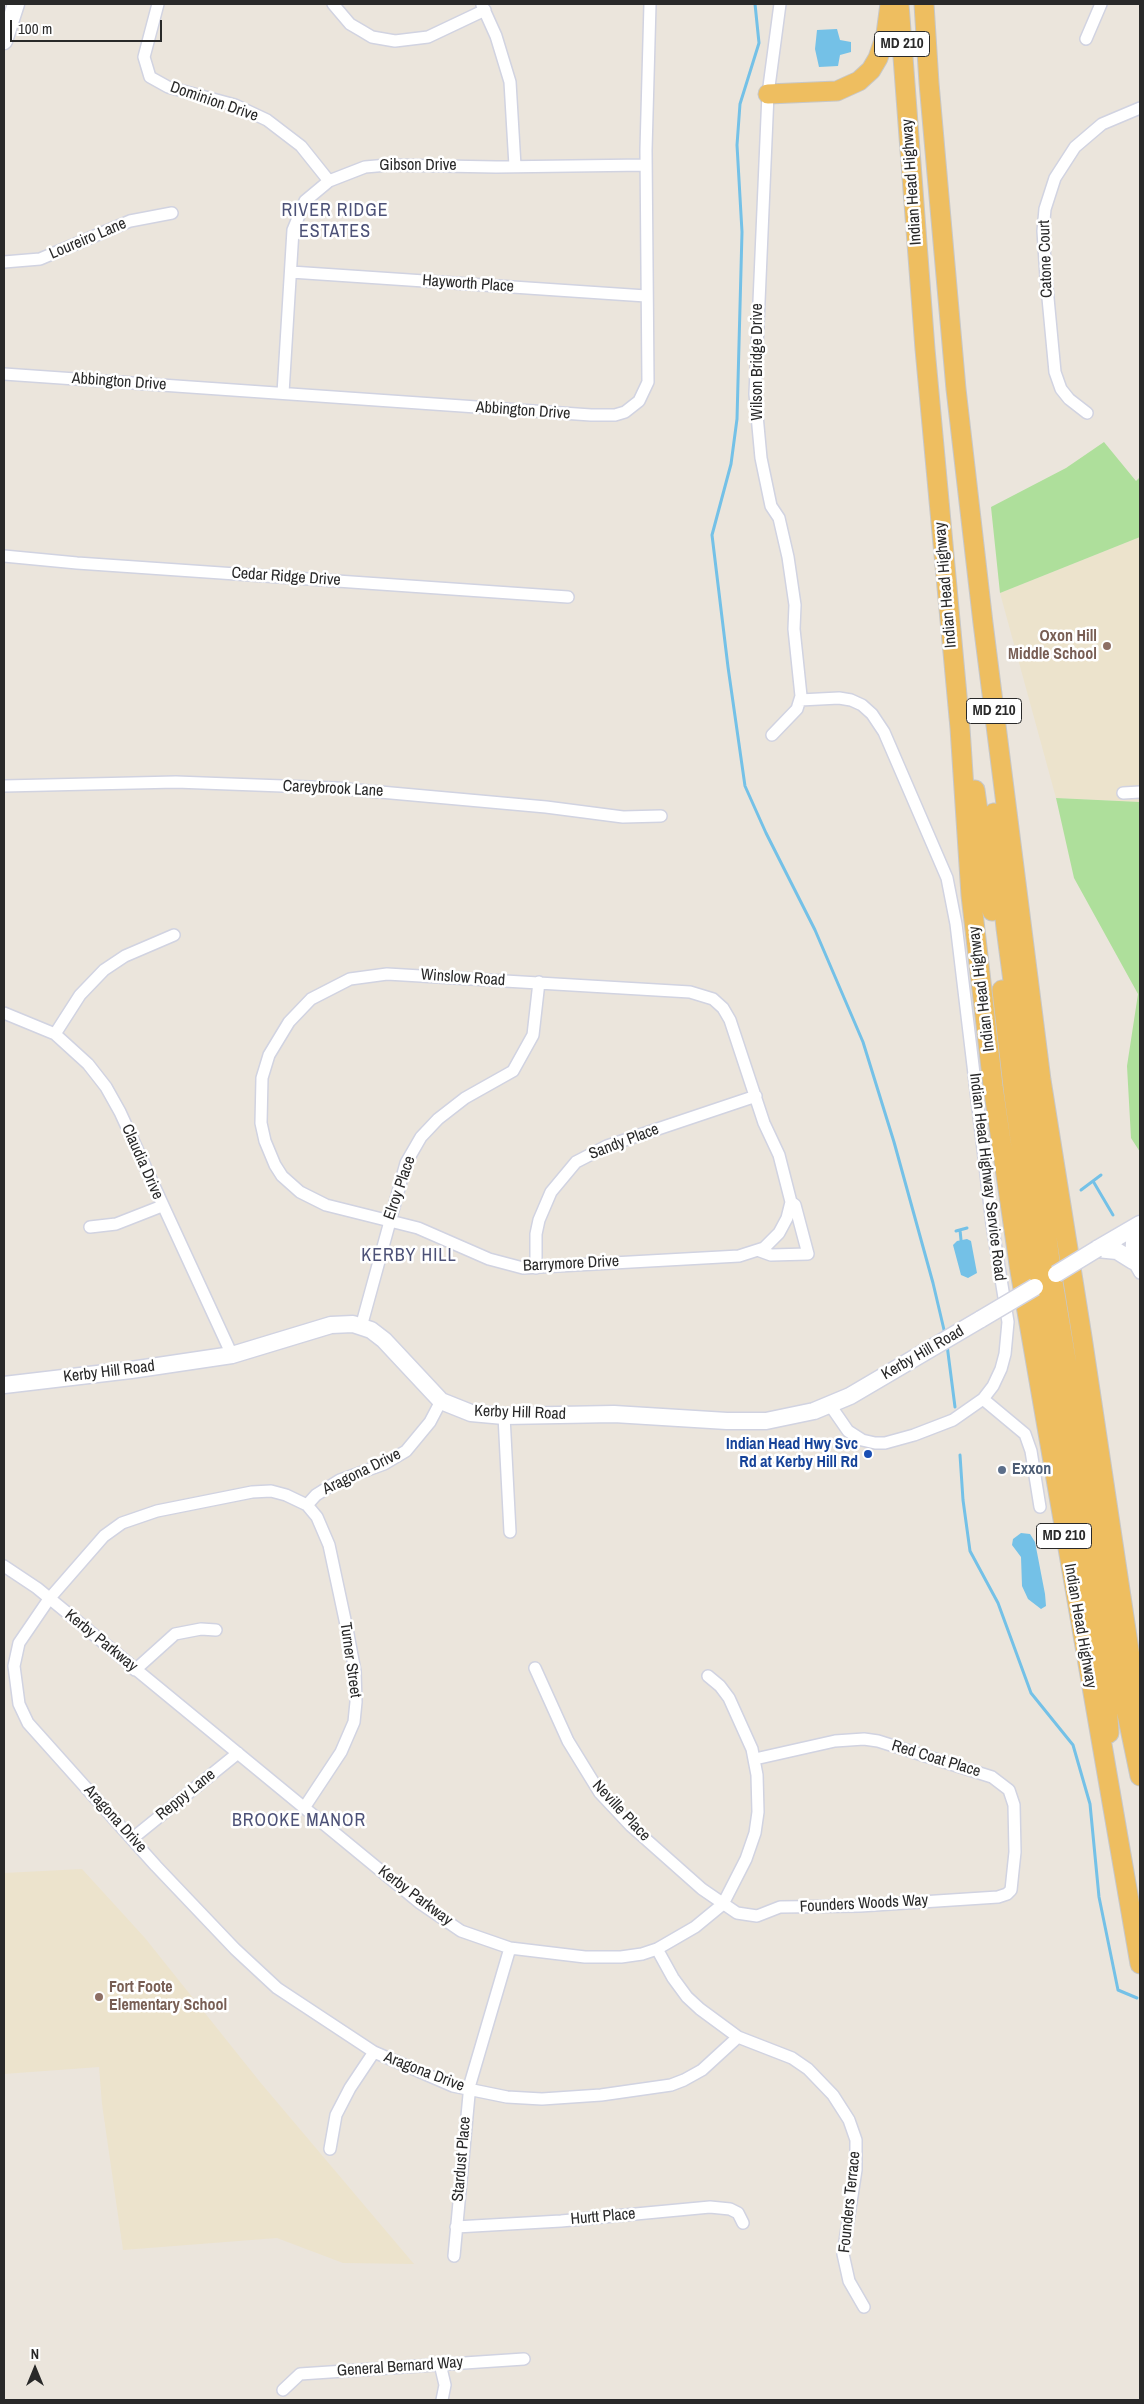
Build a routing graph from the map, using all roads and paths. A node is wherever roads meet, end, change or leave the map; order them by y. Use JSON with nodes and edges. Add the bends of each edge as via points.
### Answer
{"nodes":[{"id":1,"x":16,"y":4,"type":"edge"},
{"id":2,"x":158,"y":4,"type":"edge"},
{"id":3,"x":332,"y":4,"type":"edge"},
{"id":4,"x":650,"y":4,"type":"edge"},
{"id":5,"x":780,"y":4,"type":"edge"},
{"id":6,"x":890,"y":4,"type":"edge"},
{"id":7,"x":899,"y":4,"type":"edge"},
{"id":8,"x":924,"y":4,"type":"edge"},
{"id":9,"x":1100,"y":4,"type":"edge"},
{"id":10,"x":483,"y":7,"type":"edge"},
{"id":11,"x":1086,"y":39,"type":"dead end"},
{"id":12,"x":4,"y":41,"type":"edge"},
{"id":13,"x":768,"y":94,"type":"junction"},
{"id":14,"x":1140,"y":108,"type":"edge"},
{"id":15,"x":646,"y":165,"type":"junction"},
{"id":16,"x":514,"y":166,"type":"junction"},
{"id":17,"x":329,"y":181,"type":"junction"},
{"id":18,"x":172,"y":214,"type":"dead end"},
{"id":19,"x":4,"y":262,"type":"edge"},
{"id":20,"x":291,"y":272,"type":"junction"},
{"id":21,"x":646,"y":296,"type":"junction"},
{"id":22,"x":4,"y":374,"type":"edge"},
{"id":23,"x":283,"y":393,"type":"junction"},
{"id":24,"x":1087,"y":413,"type":"dead end"},
{"id":25,"x":4,"y":556,"type":"edge"},
{"id":26,"x":568,"y":597,"type":"dead end"},
{"id":27,"x":983,"y":623,"type":"junction"},
{"id":28,"x":800,"y":700,"type":"junction"},
{"id":29,"x":960,"y":728,"type":"junction"},
{"id":30,"x":772,"y":735,"type":"dead end"},
{"id":31,"x":4,"y":786,"type":"edge"},
{"id":32,"x":1140,"y":792,"type":"edge"},
{"id":33,"x":1124,"y":793,"type":"dead end"},
{"id":34,"x":661,"y":816,"type":"dead end"},
{"id":35,"x":174,"y":935,"type":"dead end"},
{"id":36,"x":539,"y":982,"type":"junction"},
{"id":37,"x":4,"y":1013,"type":"edge"},
{"id":38,"x":55,"y":1034,"type":"junction"},
{"id":39,"x":756,"y":1096,"type":"junction"},
{"id":40,"x":791,"y":1202,"type":"junction"},
{"id":41,"x":162,"y":1206,"type":"junction"},
{"id":42,"x":389,"y":1221,"type":"junction"},
{"id":43,"x":1140,"y":1224,"type":"edge"},
{"id":44,"x":90,"y":1227,"type":"dead end"},
{"id":45,"x":1140,"y":1231,"type":"edge"},
{"id":46,"x":1097,"y":1250,"type":"junction"},
{"id":47,"x":760,"y":1251,"type":"junction"},
{"id":48,"x":808,"y":1254,"type":"joint"},
{"id":49,"x":1137,"y":1267,"type":"edge"},
{"id":50,"x":536,"y":1268,"type":"junction"},
{"id":51,"x":1046,"y":1280,"type":"junction"},
{"id":52,"x":361,"y":1327,"type":"junction"},
{"id":53,"x":232,"y":1355,"type":"junction"},
{"id":54,"x":4,"y":1385,"type":"edge"},
{"id":55,"x":983,"y":1399,"type":"junction"},
{"id":56,"x":441,"y":1401,"type":"junction"},
{"id":57,"x":830,"y":1405,"type":"junction"},
{"id":58,"x":504,"y":1416,"type":"junction"},
{"id":59,"x":307,"y":1505,"type":"junction"},
{"id":60,"x":1040,"y":1507,"type":"dead end"},
{"id":61,"x":510,"y":1532,"type":"dead end"},
{"id":62,"x":4,"y":1566,"type":"edge"},
{"id":63,"x":49,"y":1599,"type":"junction"},
{"id":64,"x":216,"y":1630,"type":"dead end"},
{"id":65,"x":535,"y":1668,"type":"dead end"},
{"id":66,"x":135,"y":1670,"type":"junction"},
{"id":67,"x":708,"y":1676,"type":"dead end"},
{"id":68,"x":1140,"y":1723,"type":"edge"},
{"id":69,"x":238,"y":1752,"type":"junction"},
{"id":70,"x":755,"y":1759,"type":"junction"},
{"id":71,"x":1140,"y":1776,"type":"edge"},
{"id":72,"x":1110,"y":1800,"type":"junction"},
{"id":73,"x":304,"y":1808,"type":"junction"},
{"id":74,"x":133,"y":1838,"type":"junction"},
{"id":75,"x":1009,"y":1892,"type":"joint"},
{"id":76,"x":723,"y":1904,"type":"junction"},
{"id":77,"x":510,"y":1948,"type":"junction"},
{"id":78,"x":657,"y":1949,"type":"junction"},
{"id":79,"x":1140,"y":1964,"type":"edge"},
{"id":80,"x":738,"y":2037,"type":"junction"},
{"id":81,"x":374,"y":2052,"type":"junction"},
{"id":82,"x":469,"y":2090,"type":"junction"},
{"id":83,"x":330,"y":2149,"type":"dead end"},
{"id":84,"x":743,"y":2224,"type":"dead end"},
{"id":85,"x":456,"y":2227,"type":"junction"},
{"id":86,"x":454,"y":2256,"type":"dead end"},
{"id":87,"x":864,"y":2307,"type":"dead end"},
{"id":88,"x":524,"y":2360,"type":"dead end"},
{"id":89,"x":440,"y":2364,"type":"junction"},
{"id":90,"x":283,"y":2390,"type":"dead end"},
{"id":91,"x":442,"y":2400,"type":"edge"}],
"edges":[{"from":1,"to":12,"type":"main road"},
{"from":2,"to":17,"type":"street","name":"Dominion Drive","via":[[144,57],[153,79],[267,120],[301,146]]},
{"from":3,"to":10,"type":"street","via":[[362,32],[395,41],[428,37]]},
{"from":4,"to":15,"type":"street","name":"Abbington Drive"},
{"from":5,"to":13,"type":"street","name":"Wilson Bridge Drive"},
{"from":6,"to":13,"type":"highway","via":[[886,34],[878,58],[859,81],[837,91]]},
{"from":7,"to":29,"type":"highway","name":"Indian Head Highway","number":"MD 210","via":[[924,349]]},
{"from":8,"to":27,"type":"highway","name":"Indian Head Highway","number":"MD 210","via":[[956,389]]},
{"from":9,"to":11,"type":"street"},
{"from":10,"to":16,"type":"street","via":[[510,82]]},
{"from":13,"to":28,"type":"street","name":"Wilson Bridge Drive","via":[[755,411],[771,506],[779,518],[788,557],[795,606]]},
{"from":14,"to":24,"type":"street","name":"Catone Court","via":[[1102,124],[1075,147],[1055,178],[1045,209],[1043,231],[1055,372],[1061,389]]},
{"from":15,"to":16,"type":"street","name":"Gibson Drive"},
{"from":15,"to":21,"type":"street","name":"Abbington Drive"},
{"from":16,"to":17,"type":"street","name":"Gibson Drive","via":[[375,166],[347,172]]},
{"from":17,"to":20,"type":"street","name":"Gibson Drive","via":[[310,195],[298,213],[292,238]]},
{"from":18,"to":19,"type":"street","name":"Loureiro Lane","via":[[130,221],[40,259]]},
{"from":20,"to":21,"type":"street","name":"Hayworth Place"},
{"from":20,"to":23,"type":"street","name":"Gibson Drive"},
{"from":21,"to":23,"type":"street","name":"Abbington Drive","via":[[648,382],[639,401],[620,414],[553,413]]},
{"from":22,"to":23,"type":"street","name":"Abbington Drive"},
{"from":25,"to":26,"type":"street","name":"Cedar Ridge Drive"},
{"from":27,"to":51,"type":"highway","via":[[992,795]]},
{"from":27,"to":68,"type":"highway","name":"Indian Head Highway","number":"MD 210","via":[[1041,1080]]},
{"from":28,"to":30,"type":"street","via":[[797,709]]},
{"from":28,"to":55,"type":"street","name":"Indian Head Highway Service Road","via":[[851,700],[872,714],[887,740],[949,886],[992,1224],[1008,1322],[1001,1369]]},
{"from":29,"to":51,"type":"highway","via":[[976,794],[1014,1096]]},
{"from":29,"to":72,"type":"highway","name":"Indian Head Highway","number":"MD 210","via":[[971,895],[993,1086],[1020,1271]]},
{"from":31,"to":34,"type":"street","name":"Careybrook Lane","via":[[176,782],[336,788],[623,817]]},
{"from":32,"to":33,"type":"street"},
{"from":35,"to":38,"type":"street","via":[[125,956],[104,970],[76,1001]]},
{"from":36,"to":39,"type":"street","name":"Winslow Road","via":[[690,992],[713,999],[727,1013]]},
{"from":36,"to":42,"type":"street","name":"Elroy Place","via":[[535,1028],[521,1059],[513,1071],[465,1098],[421,1137],[406,1163]]},
{"from":36,"to":42,"type":"street","name":"Winslow Road","via":[[404,974],[361,977],[311,999],[275,1043],[262,1078],[260,1116],[265,1141],[279,1171],[300,1192],[316,1200]]},
{"from":37,"to":38,"type":"street","name":"Claudia Drive"},
{"from":38,"to":41,"type":"street","name":"Claudia Drive","via":[[88,1064],[106,1087]]},
{"from":39,"to":40,"type":"street","name":"Winslow Road","via":[[764,1124],[779,1155]]},
{"from":39,"to":50,"type":"street","name":"Sandy Place","via":[[607,1146],[576,1162],[551,1192],[539,1220]]},
{"from":40,"to":47,"type":"street","name":"Barrymore Drive","via":[[780,1233]]},
{"from":40,"to":48,"type":"street","name":"Winslow Road","via":[[795,1205]]},
{"from":41,"to":44,"type":"street","via":[[116,1224]]},
{"from":41,"to":53,"type":"street","name":"Claudia Drive"},
{"from":42,"to":50,"type":"street","name":"Barrymore Drive","via":[[430,1232],[506,1264]]},
{"from":42,"to":52,"type":"street","name":"Elroy Place"},
{"from":43,"to":46,"type":"main road","name":"Kerby Hill Road"},
{"from":45,"to":49,"type":"main road","via":[[1134,1243]]},
{"from":46,"to":49,"type":"main road","via":[[1117,1251]]},
{"from":46,"to":51,"type":"main road","name":"Kerby Hill Road","bridge":true},
{"from":47,"to":48,"type":"street","name":"Barrymore Drive","via":[[771,1255]]},
{"from":47,"to":50,"type":"street","name":"Barrymore Drive","via":[[717,1258],[595,1262]]},
{"from":51,"to":57,"type":"main road","name":"Kerby Hill Road","bridge":true},
{"from":51,"to":71,"type":"highway"},
{"from":51,"to":72,"type":"highway","via":[[1106,1688]]},
{"from":52,"to":53,"type":"main road","name":"Kerby Hill Road","via":[[331,1325]]},
{"from":52,"to":56,"type":"main road","name":"Kerby Hill Road","via":[[384,1340]]},
{"from":53,"to":54,"type":"main road","name":"Kerby Hill Road"},
{"from":55,"to":57,"type":"street","name":"Indian Head Highway Service Road","via":[[953,1420],[926,1431],[875,1443],[855,1436],[841,1423]]},
{"from":55,"to":60,"type":"street","via":[[1025,1434]]},
{"from":56,"to":58,"type":"main road","name":"Kerby Hill Road","via":[[471,1412]]},
{"from":56,"to":59,"type":"street","name":"Aragona Drive","via":[[430,1422],[406,1451],[384,1464],[340,1480],[316,1495]]},
{"from":57,"to":58,"type":"main road","name":"Kerby Hill Road","via":[[766,1421],[614,1414]]},
{"from":58,"to":61,"type":"street"},
{"from":59,"to":63,"type":"street","name":"Aragona Drive","via":[[280,1493],[260,1491],[143,1515],[122,1523],[104,1536]]},
{"from":59,"to":73,"type":"street","name":"Turner Street","via":[[317,1517],[329,1545],[348,1634],[356,1702],[354,1722],[342,1752]]},
{"from":62,"to":63,"type":"street","name":"Kerby Parkway"},
{"from":63,"to":66,"type":"street","name":"Kerby Parkway"},
{"from":63,"to":74,"type":"street","name":"Aragona Drive","via":[[16,1651],[14,1675],[19,1704],[28,1723]]},
{"from":64,"to":66,"type":"street","via":[[175,1634]]},
{"from":65,"to":76,"type":"street","name":"Neville Place","via":[[568,1741],[600,1793],[648,1841]]},
{"from":66,"to":69,"type":"street","name":"Kerby Parkway"},
{"from":67,"to":70,"type":"street","name":"Kerby Parkway","via":[[729,1698]]},
{"from":69,"to":73,"type":"street","name":"Kerby Parkway"},
{"from":69,"to":74,"type":"street","name":"Reppy Lane"},
{"from":70,"to":75,"type":"street","name":"Red Coat Place","via":[[835,1741],[864,1739],[992,1777],[1008,1790],[1014,1805],[1014,1880]]},
{"from":70,"to":76,"type":"street","name":"Kerby Parkway","via":[[758,1795],[755,1834]]},
{"from":72,"to":79,"type":"highway","name":"Indian Head Highway","number":"MD 210"},
{"from":73,"to":77,"type":"street","name":"Kerby Parkway","via":[[434,1913],[461,1930]]},
{"from":74,"to":81,"type":"street","name":"Aragona Drive","via":[[235,1949],[277,1988]]},
{"from":75,"to":76,"type":"street","name":"Founders Woods Way","via":[[998,1897],[875,1906],[780,1908],[757,1916],[741,1914]]},
{"from":76,"to":78,"type":"street","name":"Kerby Parkway","via":[[695,1927]]},
{"from":77,"to":78,"type":"street","name":"Kerby Parkway","via":[[601,1958],[642,1954]]},
{"from":77,"to":82,"type":"street","name":"Stardust Place"},
{"from":78,"to":80,"type":"street","name":"Founders Terrace","via":[[687,1997],[722,2028]]},
{"from":80,"to":82,"type":"street","name":"Aragona Drive","via":[[693,2076],[656,2088],[542,2098],[507,2097]]},
{"from":80,"to":87,"type":"street","name":"Founders Terrace","via":[[792,2058],[808,2069],[833,2095],[849,2120],[856,2140],[856,2170],[843,2254],[849,2281]]},
{"from":81,"to":82,"type":"street","name":"Aragona Drive","via":[[439,2081]]},
{"from":81,"to":83,"type":"street","via":[[336,2116]]},
{"from":82,"to":85,"type":"street","name":"Stardust Place"},
{"from":84,"to":85,"type":"street","name":"Hurtt Place","via":[[738,2213],[710,2207]]},
{"from":85,"to":86,"type":"street","name":"Stardust Place"},
{"from":88,"to":89,"type":"street","name":"General Bernard Way"},
{"from":89,"to":90,"type":"street","name":"General Bernard Way","via":[[300,2374]]},
{"from":89,"to":91,"type":"street","via":[[445,2385]]}]}
